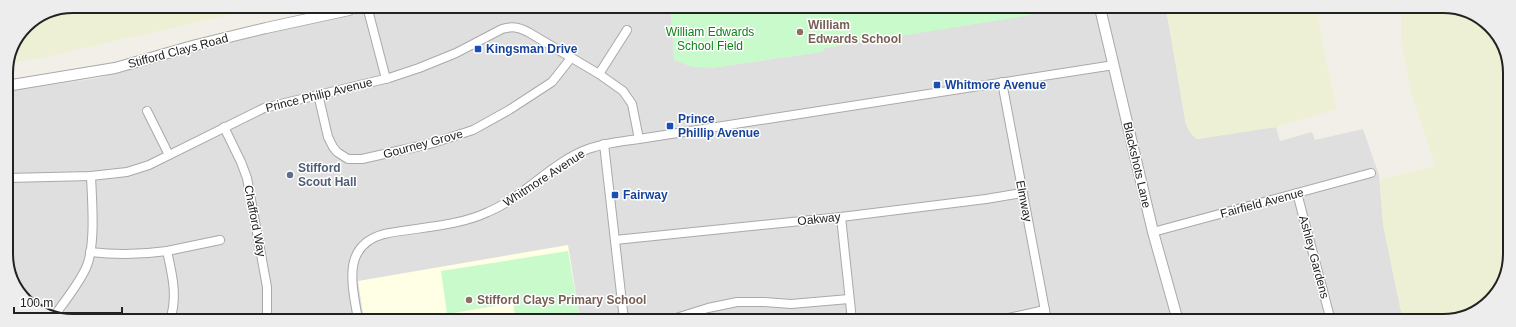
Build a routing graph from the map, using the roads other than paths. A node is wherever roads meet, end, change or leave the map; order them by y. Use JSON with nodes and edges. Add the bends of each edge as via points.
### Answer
{"nodes":[{"id":1,"x":335,"y":13,"type":"edge"},
{"id":2,"x":369,"y":13,"type":"edge"},
{"id":3,"x":1101,"y":13,"type":"edge"},
{"id":4,"x":627,"y":30,"type":"dead end"},
{"id":5,"x":571,"y":58,"type":"junction"},
{"id":6,"x":1114,"y":65,"type":"junction"},
{"id":7,"x":599,"y":74,"type":"junction"},
{"id":8,"x":386,"y":79,"type":"junction"},
{"id":9,"x":1002,"y":82,"type":"junction"},
{"id":10,"x":13,"y":85,"type":"edge"},
{"id":11,"x":318,"y":94,"type":"junction"},
{"id":12,"x":146,"y":111,"type":"dead end"},
{"id":13,"x":224,"y":127,"type":"junction"},
{"id":14,"x":639,"y":138,"type":"junction"},
{"id":15,"x":604,"y":144,"type":"junction"},
{"id":16,"x":169,"y":155,"type":"junction"},
{"id":17,"x":1371,"y":173,"type":"dead end"},
{"id":18,"x":91,"y":176,"type":"junction"},
{"id":19,"x":13,"y":178,"type":"edge"},
{"id":20,"x":1022,"y":193,"type":"junction"},
{"id":21,"x":1297,"y":193,"type":"junction"},
{"id":22,"x":842,"y":217,"type":"junction"},
{"id":23,"x":1153,"y":232,"type":"junction"},
{"id":24,"x":220,"y":240,"type":"dead end"},
{"id":25,"x":615,"y":240,"type":"junction"},
{"id":26,"x":166,"y":251,"type":"junction"},
{"id":27,"x":90,"y":252,"type":"junction"},
{"id":28,"x":849,"y":298,"type":"junction"},
{"id":29,"x":1044,"y":310,"type":"junction"},
{"id":30,"x":57,"y":312,"type":"edge"},
{"id":31,"x":171,"y":314,"type":"edge"},
{"id":32,"x":268,"y":314,"type":"edge"},
{"id":33,"x":357,"y":314,"type":"edge"},
{"id":34,"x":623,"y":314,"type":"edge"},
{"id":35,"x":689,"y":314,"type":"edge"},
{"id":36,"x":851,"y":314,"type":"edge"},
{"id":37,"x":1024,"y":314,"type":"edge"},
{"id":38,"x":1045,"y":314,"type":"edge"},
{"id":39,"x":1176,"y":314,"type":"edge"},
{"id":40,"x":1329,"y":314,"type":"edge"}],
"edges":[{"from":1,"to":10,"type":"street","name":"Stifford Clays Road","via":[[204,43],[115,68]]},
{"from":2,"to":8,"type":"street"},
{"from":3,"to":6,"type":"street","name":"Blackshots Lane"},
{"from":4,"to":7,"type":"street"},
{"from":5,"to":7,"type":"street","name":"Prince Philip Avenue"},
{"from":5,"to":8,"type":"street","name":"Prince Philip Avenue","via":[[528,32],[509,27],[419,68]]},
{"from":5,"to":11,"type":"street","name":"Gourney Grove","via":[[552,82],[473,130],[433,143],[362,159],[348,159],[333,147],[328,137]]},
{"from":6,"to":9,"type":"street","name":"Whitmore Avenue"},
{"from":6,"to":23,"type":"street","name":"Blackshots Lane"},
{"from":7,"to":14,"type":"street","name":"Prince Philip Avenue","via":[[623,90],[628,97]]},
{"from":8,"to":11,"type":"street","name":"Prince Philip Avenue"},
{"from":9,"to":14,"type":"street","name":"Whitmore Avenue"},
{"from":9,"to":20,"type":"street","name":"Elmway"},
{"from":11,"to":13,"type":"street","name":"Prince Philip Avenue","via":[[264,108]]},
{"from":12,"to":16,"type":"street"},
{"from":13,"to":16,"type":"street","name":"Prince Philip Avenue"},
{"from":13,"to":32,"type":"street","name":"Chafford Way","via":[[247,178],[267,287]]},
{"from":14,"to":15,"type":"street","name":"Whitmore Avenue"},
{"from":15,"to":25,"type":"street"},
{"from":15,"to":33,"type":"street","name":"Whitmore Avenue","via":[[577,154],[487,213],[461,221],[380,235],[367,242],[357,255],[352,271]]},
{"from":16,"to":18,"type":"street","name":"Prince Philip Avenue","via":[[127,172]]},
{"from":17,"to":21,"type":"street","name":"Fairfield Avenue"},
{"from":18,"to":19,"type":"street","name":"Prince Philip Avenue"},
{"from":18,"to":27,"type":"street","via":[[93,215]]},
{"from":20,"to":22,"type":"street","name":"Oakway"},
{"from":20,"to":29,"type":"street","name":"Elmway"},
{"from":21,"to":23,"type":"street","name":"Fairfield Avenue"},
{"from":21,"to":40,"type":"street","name":"Ashley Gardens"},
{"from":22,"to":25,"type":"street","name":"Oakway"},
{"from":22,"to":28,"type":"street"},
{"from":23,"to":39,"type":"street","name":"Blackshots Lane"},
{"from":24,"to":26,"type":"street"},
{"from":25,"to":34,"type":"street"},
{"from":26,"to":27,"type":"street","via":[[144,255]]},
{"from":26,"to":31,"type":"street","via":[[173,278],[174,300]]},
{"from":27,"to":30,"type":"street","via":[[86,267]]},
{"from":28,"to":35,"type":"street","via":[[791,304],[737,302]]},
{"from":28,"to":36,"type":"street"},
{"from":29,"to":37,"type":"street"},
{"from":29,"to":38,"type":"street","name":"Elmway"}]}
